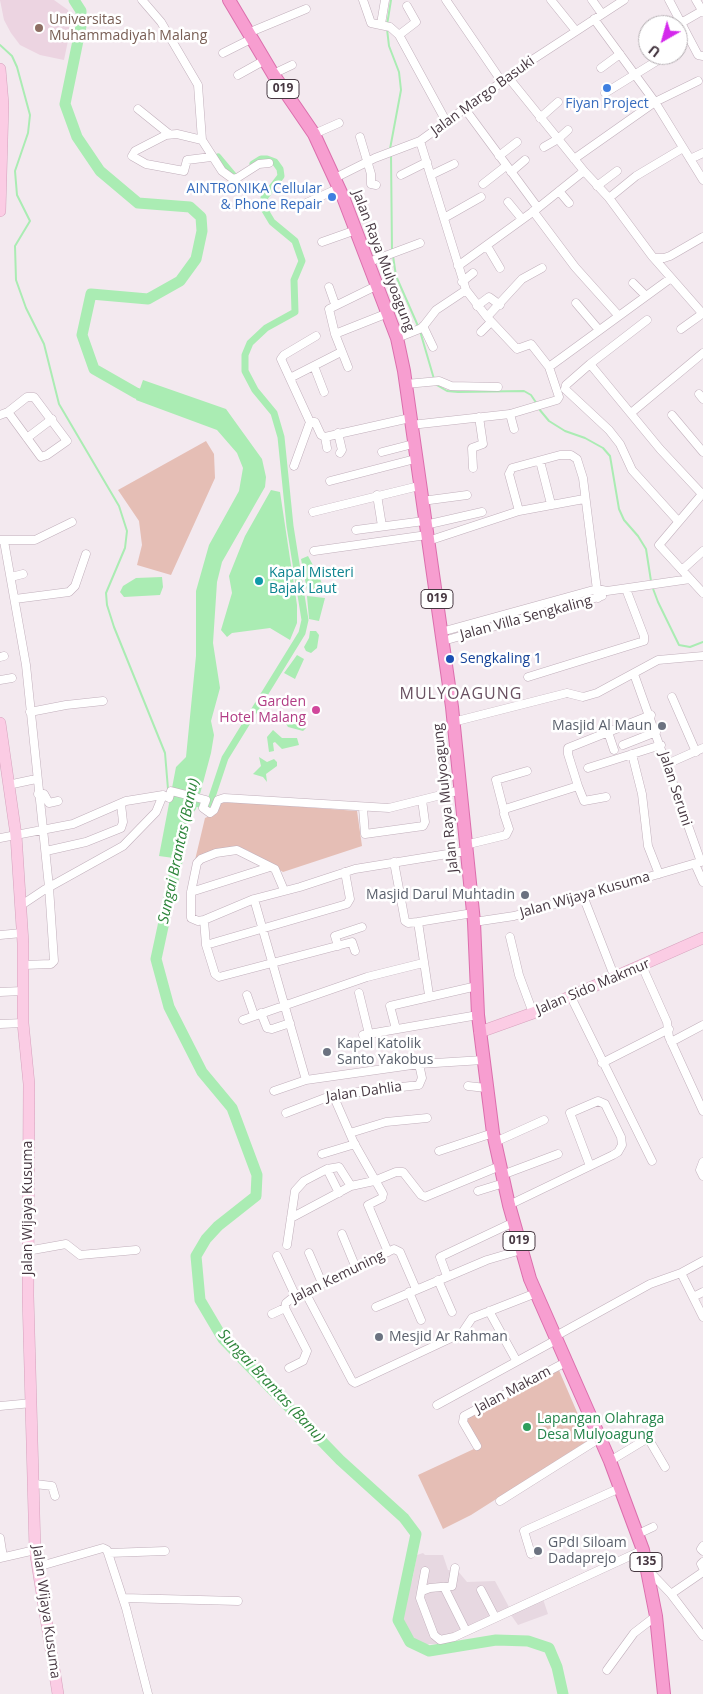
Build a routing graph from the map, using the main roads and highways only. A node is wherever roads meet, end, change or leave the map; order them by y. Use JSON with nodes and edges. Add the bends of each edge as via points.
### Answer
{"nodes":[{"id":1,"x":229,"y":0,"type":"edge"},
{"id":2,"x":0,"y":69,"type":"edge"},
{"id":3,"x":1,"y":104,"type":"edge"},
{"id":4,"x":0,"y":210,"type":"edge"},
{"id":5,"x":0,"y":727,"type":"edge"},
{"id":6,"x":703,"y":938,"type":"edge"},
{"id":7,"x":480,"y":1032,"type":"junction"},
{"id":8,"x":600,"y":1438,"type":"joint"},
{"id":9,"x":58,"y":1694,"type":"edge"},
{"id":10,"x":664,"y":1694,"type":"edge"}],
"edges":[{"from":1,"to":7,"type":"main road","name":"Jalan Raya Mulyoagung","number":"019","via":[[264,60],[314,134],[337,183],[397,338],[453,722],[473,918]]},
{"from":2,"to":3,"type":"main road"},
{"from":3,"to":4,"type":"main road"},
{"from":5,"to":9,"type":"main road","name":"Jalan Wijaya Kusuma","via":[[16,835],[24,965],[23,1023],[29,1084],[27,1251],[35,1550],[41,1566]]},
{"from":6,"to":7,"type":"main road","name":"Jalan Sido Makmur","via":[[533,1013]]},
{"from":7,"to":8,"type":"main road","name":"Jalan Raya Mulyoagung","number":"019","via":[[494,1137],[521,1250],[536,1293]]},
{"from":8,"to":10,"type":"main road","number":"135","via":[[643,1550],[656,1616]]}]}
